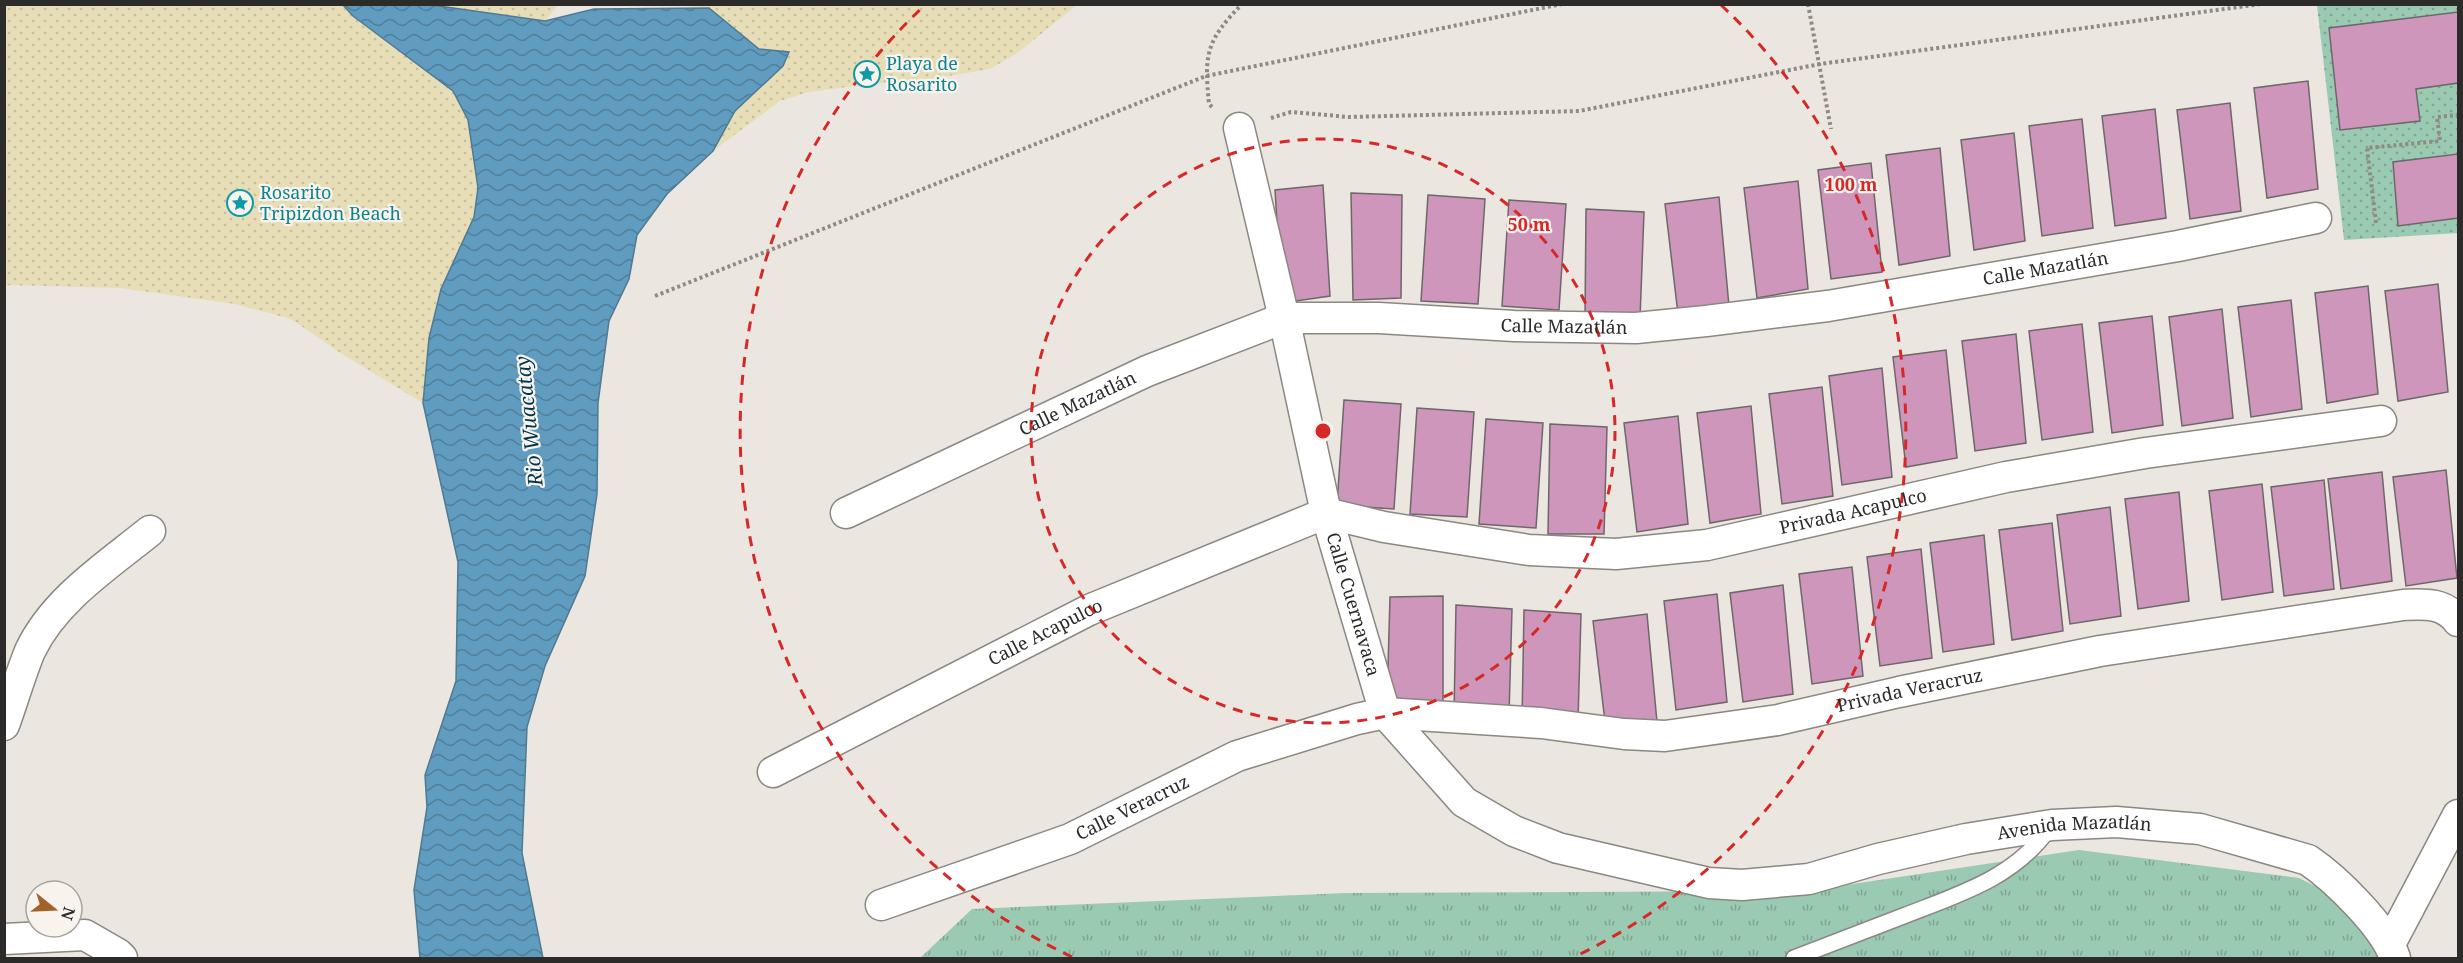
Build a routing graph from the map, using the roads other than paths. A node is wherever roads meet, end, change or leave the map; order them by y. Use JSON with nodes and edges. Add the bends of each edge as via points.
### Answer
{"nodes":[{"id":1,"x":1239,"y":128,"type":"road end"},
{"id":2,"x":2316,"y":218,"type":"dead end"},
{"id":3,"x":1284,"y":318,"type":"junction"},
{"id":4,"x":2381,"y":421,"type":"dead end"},
{"id":5,"x":846,"y":513,"type":"dead end"},
{"id":6,"x":1326,"y":513,"type":"junction"},
{"id":7,"x":150,"y":531,"type":"dead end"},
{"id":8,"x":2458,"y":621,"type":"edge"},
{"id":9,"x":1385,"y":713,"type":"junction"},
{"id":10,"x":4,"y":725,"type":"edge"},
{"id":11,"x":773,"y":772,"type":"dead end"},
{"id":12,"x":2458,"y":815,"type":"edge"},
{"id":13,"x":2052,"y":825,"type":"junction"},
{"id":14,"x":1709,"y":883,"type":"joint"},
{"id":15,"x":881,"y":905,"type":"dead end"},
{"id":16,"x":4,"y":939,"type":"edge"},
{"id":17,"x":2393,"y":951,"type":"edge"},
{"id":18,"x":122,"y":958,"type":"edge"},
{"id":19,"x":1794,"y":958,"type":"edge"}],
"edges":[{"from":1,"to":3,"type":"street","name":"Calle Cuernavaca"},
{"from":2,"to":3,"type":"street","name":"Calle Mazatlán","via":[[2178,246],[1828,306],[1636,328]]},
{"from":3,"to":5,"type":"street","name":"Calle Mazatlán","via":[[1146,371]]},
{"from":3,"to":6,"type":"street","name":"Calle Cuernavaca"},
{"from":4,"to":6,"type":"street","name":"Privada Acapulco","via":[[2145,453],[2006,477],[1707,545],[1616,554],[1529,550],[1384,527]]},
{"from":6,"to":9,"type":"street","name":"Calle Cuernavaca"},
{"from":6,"to":11,"type":"street","name":"Calle Acapulco","via":[[1089,610]]},
{"from":7,"to":10,"type":"street","via":[[48,621],[30,651]]},
{"from":8,"to":9,"type":"street","name":"Privada Veracruz","via":[[2433,604],[2403,605],[2100,651],[1778,720],[1665,736]]},
{"from":9,"to":14,"type":"street","name":"Calle Cuernavaca","via":[[1464,802],[1488,818],[1558,848]]},
{"from":9,"to":15,"type":"street","name":"Calle Veracruz","via":[[1237,756],[1070,839]]},
{"from":12,"to":17,"type":"street"},
{"from":13,"to":14,"type":"street","name":"Avenida Mazatlán","via":[[1966,839],[1809,879],[1742,885]]},
{"from":13,"to":17,"type":"street","name":"Avenida Mazatlán","via":[[2116,822],[2200,829],[2308,860],[2347,894]]},
{"from":13,"to":19,"type":"lane","via":[[2023,859],[1999,876]]},
{"from":16,"to":18,"type":"street","via":[[85,935]]}]}
